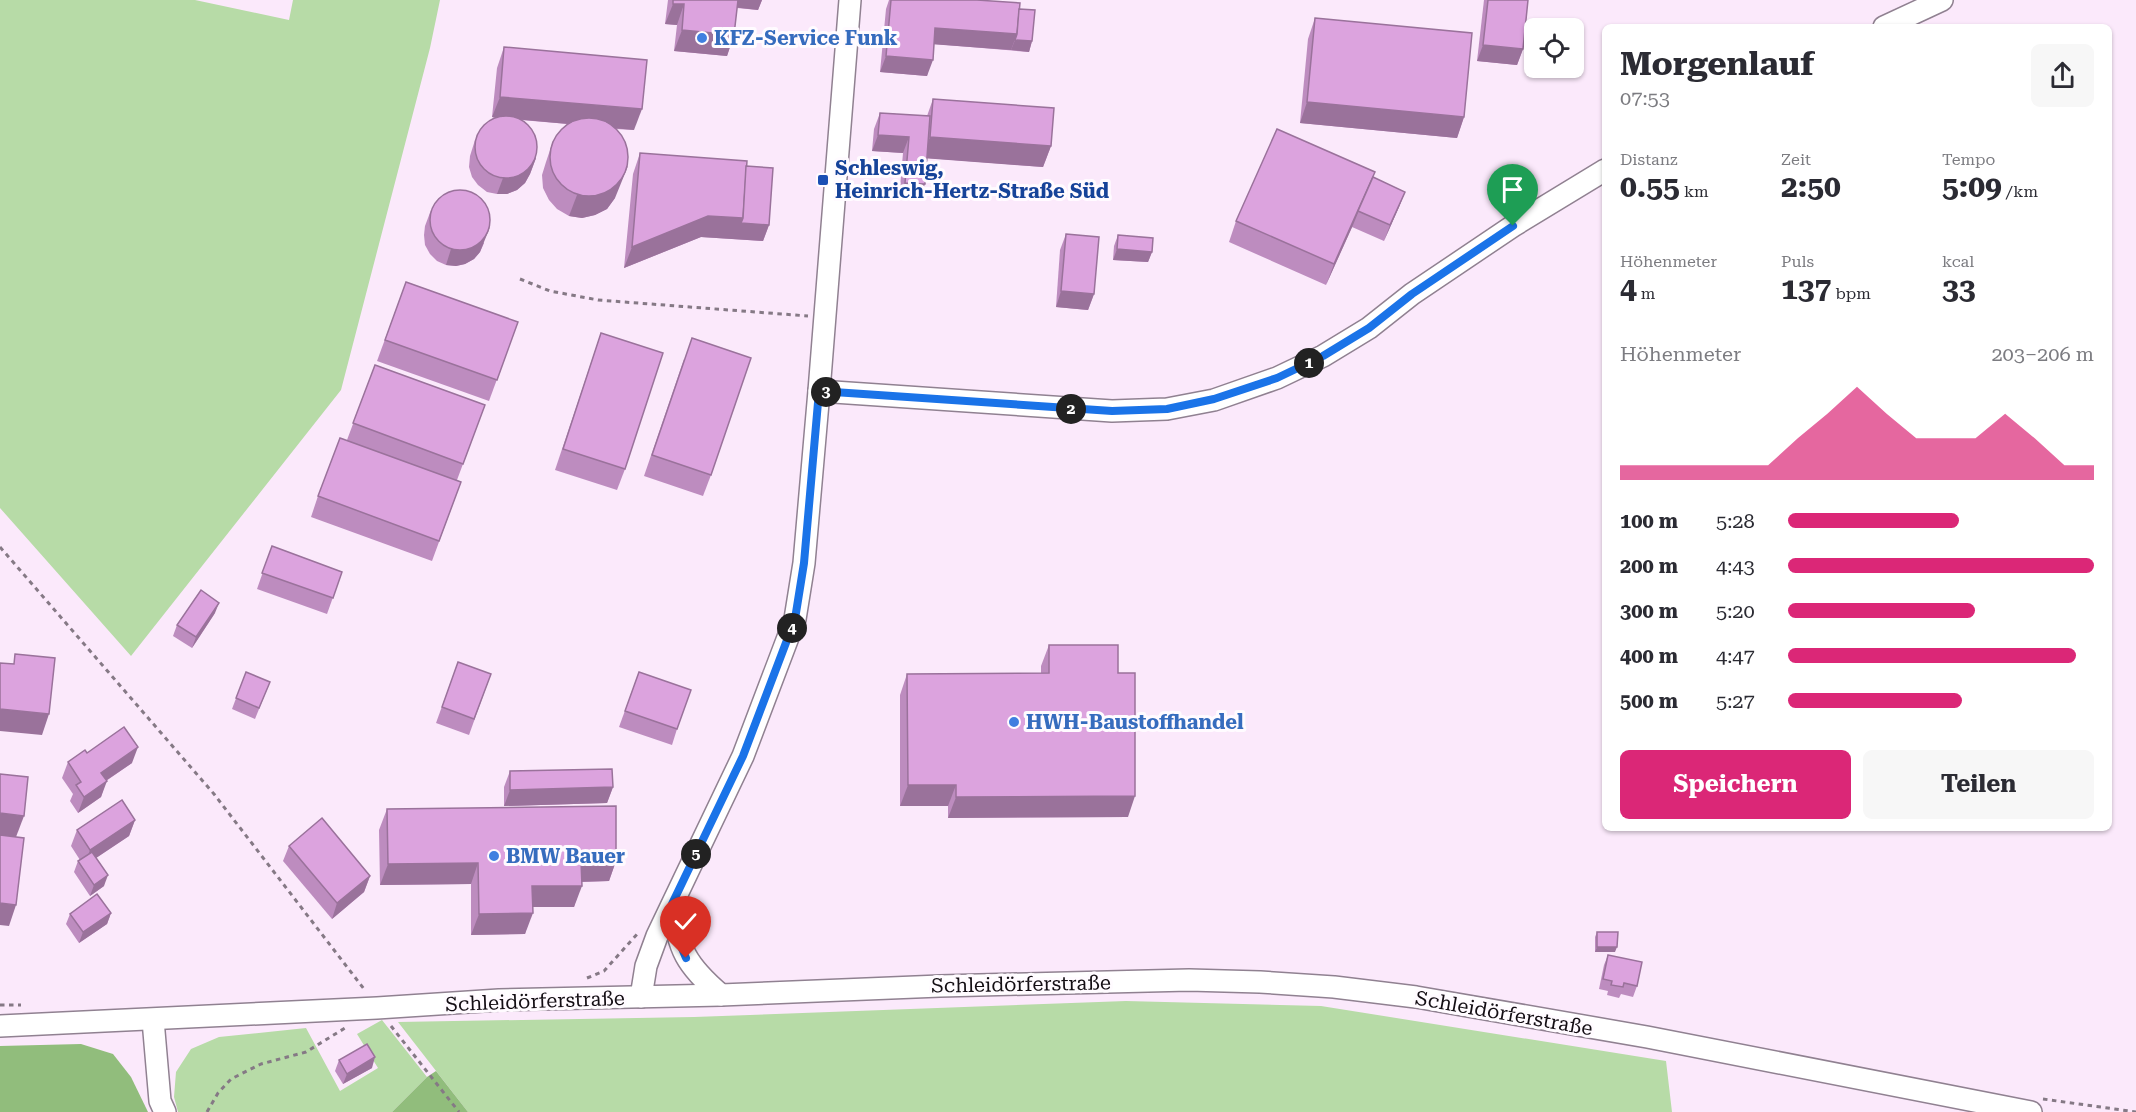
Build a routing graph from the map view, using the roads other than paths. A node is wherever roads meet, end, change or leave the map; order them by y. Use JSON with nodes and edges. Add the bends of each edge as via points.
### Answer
{"nodes":[{"id":1,"x":850,"y":0,"type":"edge"},
{"id":2,"x":1942,"y":0,"type":"edge"},
{"id":3,"x":1890,"y":24,"type":"edge"},
{"id":4,"x":1602,"y":172,"type":"edge"},
{"id":5,"x":819,"y":391,"type":"junction"},
{"id":6,"x":672,"y":904,"type":"junction"},
{"id":7,"x":721,"y":995,"type":"junction"},
{"id":8,"x":641,"y":997,"type":"junction"},
{"id":9,"x":153,"y":1020,"type":"junction"},
{"id":10,"x":0,"y":1026,"type":"edge"},
{"id":11,"x":165,"y":1112,"type":"edge"},
{"id":12,"x":2031,"y":1112,"type":"edge"}],
"edges":[{"from":1,"to":5,"type":"street"},
{"from":2,"to":3,"type":"street"},
{"from":4,"to":5,"type":"street","via":[[1513,226],[1323,356],[1277,378],[1214,399],[1167,409],[1112,411]]},
{"from":5,"to":6,"type":"street","via":[[804,563],[795,619],[743,756]]},
{"from":6,"to":7,"type":"street","via":[[675,932],[686,958]]},
{"from":6,"to":8,"type":"street","via":[[646,966]]},
{"from":7,"to":8,"type":"street","name":"Schleidörferstraße"},
{"from":7,"to":12,"type":"street","name":"Schleidörferstraße","via":[[1189,980],[1334,987],[1416,997],[1647,1037]]},
{"from":8,"to":9,"type":"street","name":"Schleidörferstraße","via":[[499,1000]]},
{"from":9,"to":10,"type":"street","name":"Schleidörferstraße"},
{"from":9,"to":11,"type":"street","via":[[160,1101]]}]}
